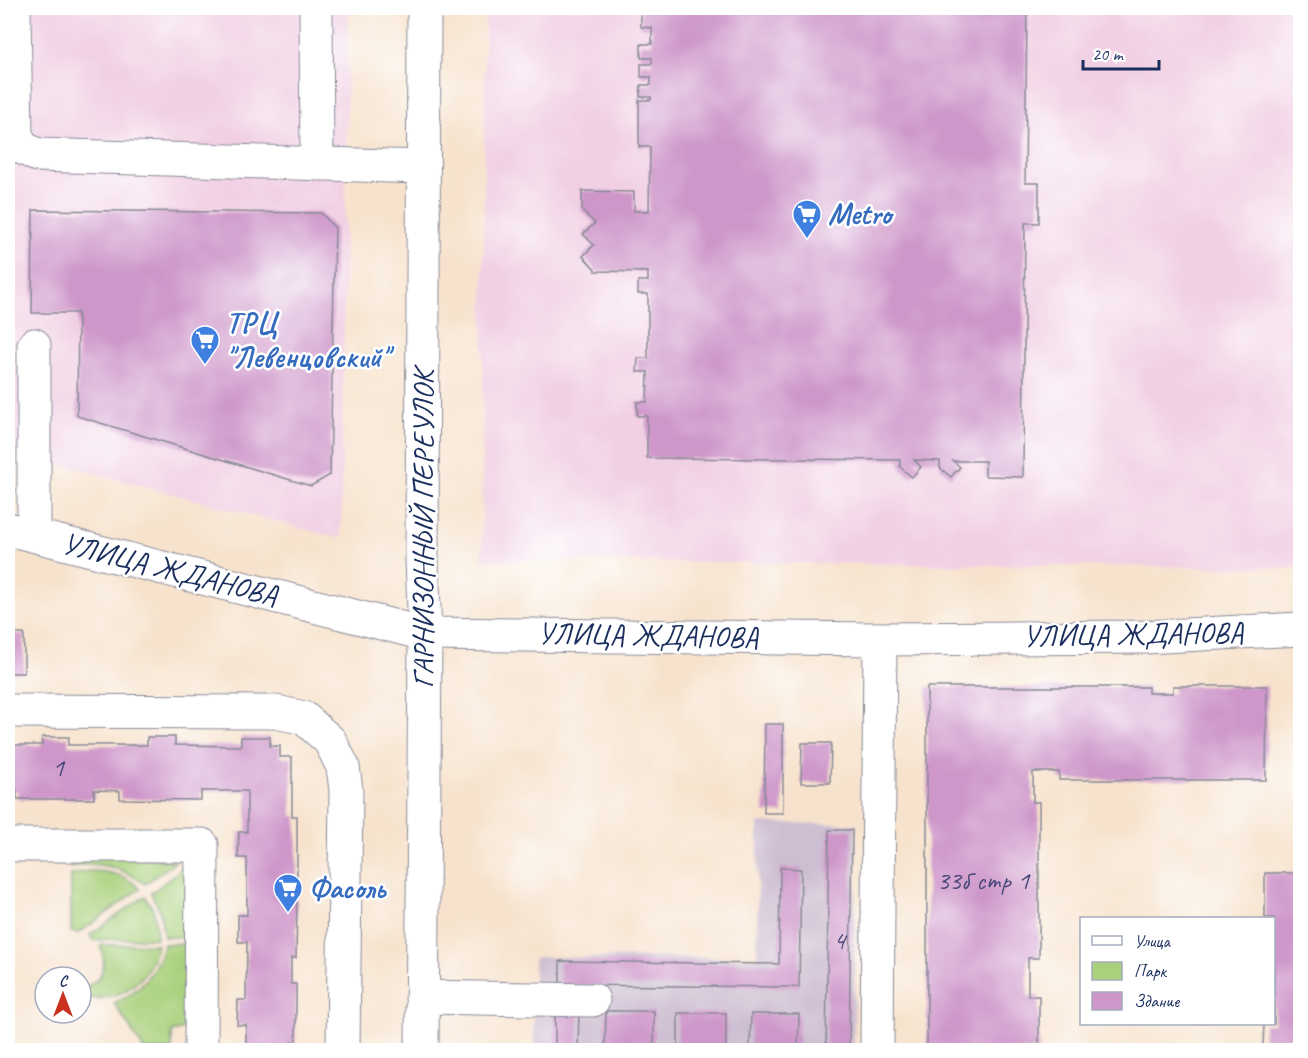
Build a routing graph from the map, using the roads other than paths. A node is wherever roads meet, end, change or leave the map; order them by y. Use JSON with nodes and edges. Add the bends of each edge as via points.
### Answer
{"nodes":[{"id":1,"x":14,"y":8,"type":"edge"},
{"id":2,"x":316,"y":8,"type":"edge"},
{"id":3,"x":424,"y":8,"type":"edge"},
{"id":4,"x":317,"y":164,"type":"junction"},
{"id":5,"x":422,"y":167,"type":"junction"},
{"id":6,"x":33,"y":345,"type":"dead end"},
{"id":7,"x":21,"y":532,"type":"edge"},
{"id":8,"x":1300,"y":629,"type":"edge"},
{"id":9,"x":425,"y":634,"type":"junction"},
{"id":10,"x":880,"y":639,"type":"junction"},
{"id":11,"x":8,"y":711,"type":"edge"},
{"id":12,"x":8,"y":845,"type":"edge"},
{"id":13,"x":422,"y":997,"type":"junction"},
{"id":14,"x":593,"y":1000,"type":"dead end"},
{"id":15,"x":201,"y":1050,"type":"edge"},
{"id":16,"x":343,"y":1050,"type":"edge"},
{"id":17,"x":422,"y":1050,"type":"edge"},
{"id":18,"x":877,"y":1050,"type":"edge"}],
"edges":[{"from":1,"to":4,"type":"street","via":[[16,135],[23,148],[37,155]]},
{"from":2,"to":4,"type":"street"},
{"from":3,"to":5,"type":"street","name":"ГАРНИЗОННЫЙ ПЕРЕУЛОК"},
{"from":4,"to":5,"type":"street"},
{"from":5,"to":9,"type":"street","name":"ГАРНИЗОННЫЙ ПЕРЕУЛОК"},
{"from":6,"to":7,"type":"street"},
{"from":7,"to":9,"type":"street","name":"УЛИЦА ЖДАНОВА"},
{"from":8,"to":10,"type":"street","name":"УЛИЦА ЖДАНОВА","via":[[1145,637]]},
{"from":9,"to":10,"type":"street","name":"УЛИЦА ЖДАНОВА"},
{"from":9,"to":13,"type":"street","name":"ГАРНИЗОННЫЙ ПЕРЕУЛОК"},
{"from":10,"to":18,"type":"street"},
{"from":11,"to":16,"type":"street","via":[[276,712],[304,718],[330,741],[343,767],[346,790]]},
{"from":12,"to":15,"type":"street","via":[[202,845]]},
{"from":13,"to":14,"type":"street"},
{"from":13,"to":17,"type":"street","name":"ГАРНИЗОННЫЙ ПЕРЕУЛОК"}]}
